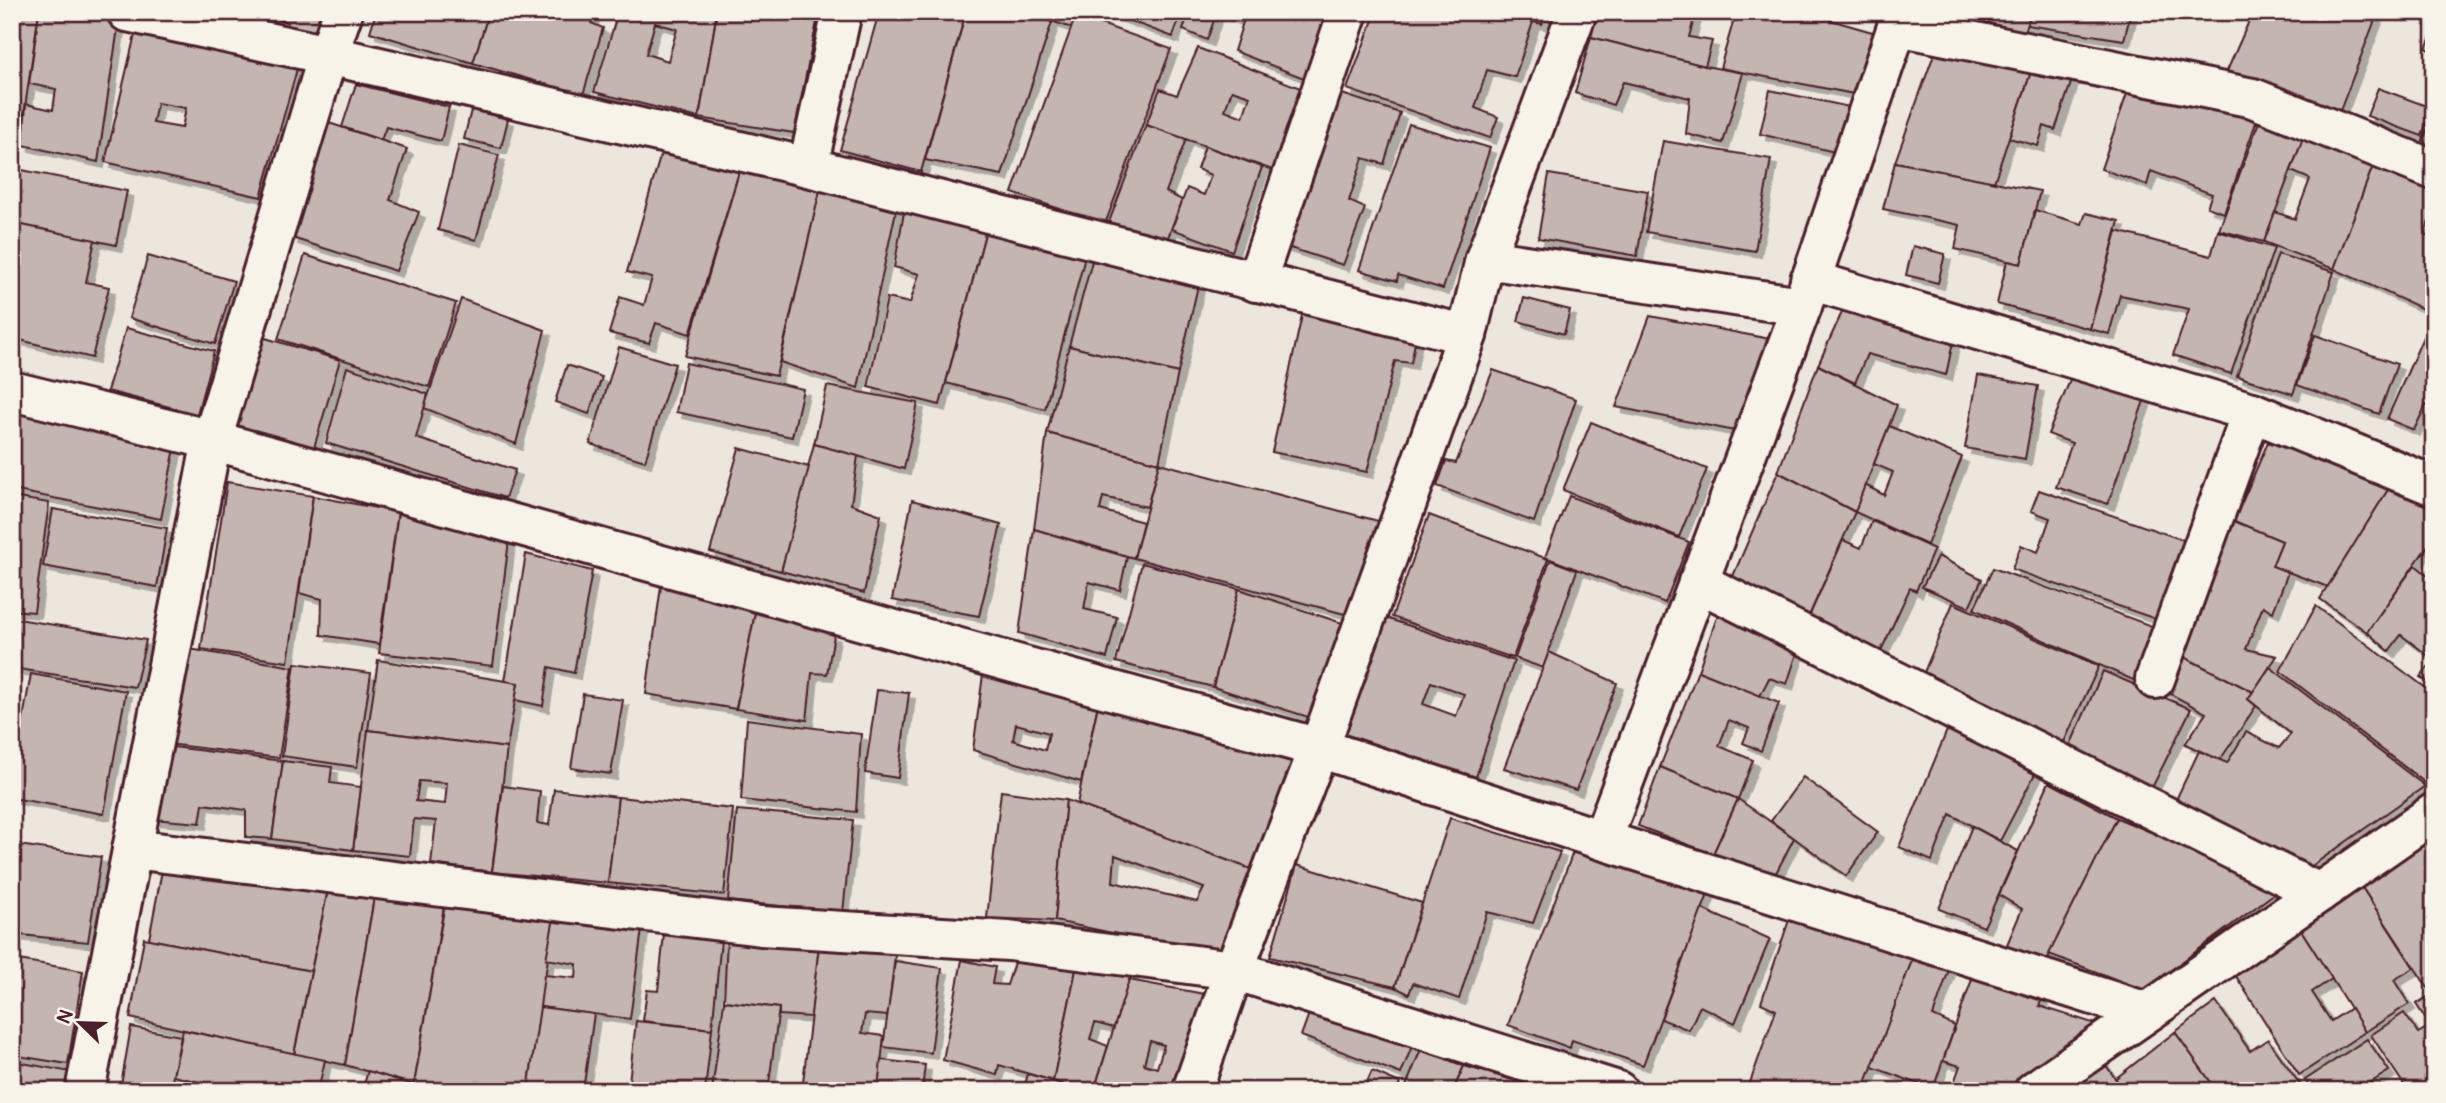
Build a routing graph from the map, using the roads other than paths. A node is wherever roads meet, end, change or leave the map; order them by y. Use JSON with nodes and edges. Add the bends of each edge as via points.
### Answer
{"nodes":[{"id":1,"x":127,"y":12,"type":"edge"},
{"id":2,"x":343,"y":12,"type":"edge"},
{"id":3,"x":842,"y":12,"type":"edge"},
{"id":4,"x":1348,"y":12,"type":"edge"},
{"id":5,"x":1577,"y":12,"type":"edge"},
{"id":6,"x":1900,"y":19,"type":"edge"},
{"id":7,"x":328,"y":55,"type":"junction"},
{"id":8,"x":808,"y":167,"type":"junction"},
{"id":9,"x":2434,"y":170,"type":"edge"},
{"id":10,"x":1485,"y":259,"type":"junction"},
{"id":11,"x":1256,"y":282,"type":"junction"},
{"id":12,"x":1806,"y":293,"type":"junction"},
{"id":13,"x":1467,"y":335,"type":"junction"},
{"id":14,"x":12,"y":391,"type":"edge"},
{"id":15,"x":2252,"y":412,"type":"junction"},
{"id":16,"x":212,"y":440,"type":"junction"},
{"id":17,"x":2434,"y":485,"type":"edge"},
{"id":18,"x":1698,"y":582,"type":"junction"},
{"id":19,"x":2155,"y":679,"type":"dead end"},
{"id":20,"x":1320,"y":748,"type":"junction"},
{"id":21,"x":2434,"y":813,"type":"edge"},
{"id":22,"x":1602,"y":840,"type":"junction"},
{"id":23,"x":132,"y":849,"type":"junction"},
{"id":24,"x":2319,"y":893,"type":"junction"},
{"id":25,"x":1234,"y":970,"type":"junction"},
{"id":26,"x":2147,"y":1012,"type":"junction"},
{"id":27,"x":85,"y":1091,"type":"edge"},
{"id":28,"x":1192,"y":1091,"type":"edge"},
{"id":29,"x":1618,"y":1091,"type":"edge"},
{"id":30,"x":2034,"y":1091,"type":"edge"}],
"edges":[{"from":1,"to":7,"type":"street"},
{"from":2,"to":7,"type":"street"},
{"from":3,"to":8,"type":"street"},
{"from":4,"to":11,"type":"street"},
{"from":5,"to":10,"type":"street"},
{"from":6,"to":9,"type":"street","via":[[2253,98]]},
{"from":6,"to":12,"type":"street"},
{"from":7,"to":8,"type":"street"},
{"from":7,"to":16,"type":"street"},
{"from":8,"to":11,"type":"street"},
{"from":10,"to":12,"type":"street"},
{"from":10,"to":13,"type":"street"},
{"from":11,"to":13,"type":"street"},
{"from":12,"to":15,"type":"street"},
{"from":12,"to":18,"type":"street"},
{"from":13,"to":20,"type":"street"},
{"from":14,"to":16,"type":"street"},
{"from":15,"to":17,"type":"street"},
{"from":15,"to":19,"type":"street"},
{"from":16,"to":20,"type":"street"},
{"from":16,"to":23,"type":"street"},
{"from":18,"to":22,"type":"street"},
{"from":18,"to":24,"type":"street"},
{"from":20,"to":22,"type":"street"},
{"from":20,"to":25,"type":"street"},
{"from":21,"to":24,"type":"street"},
{"from":22,"to":26,"type":"street"},
{"from":23,"to":25,"type":"street","via":[[761,926],[1009,941]]},
{"from":23,"to":27,"type":"street"},
{"from":24,"to":26,"type":"street"},
{"from":25,"to":28,"type":"street"},
{"from":25,"to":29,"type":"street"},
{"from":26,"to":30,"type":"street"}]}
